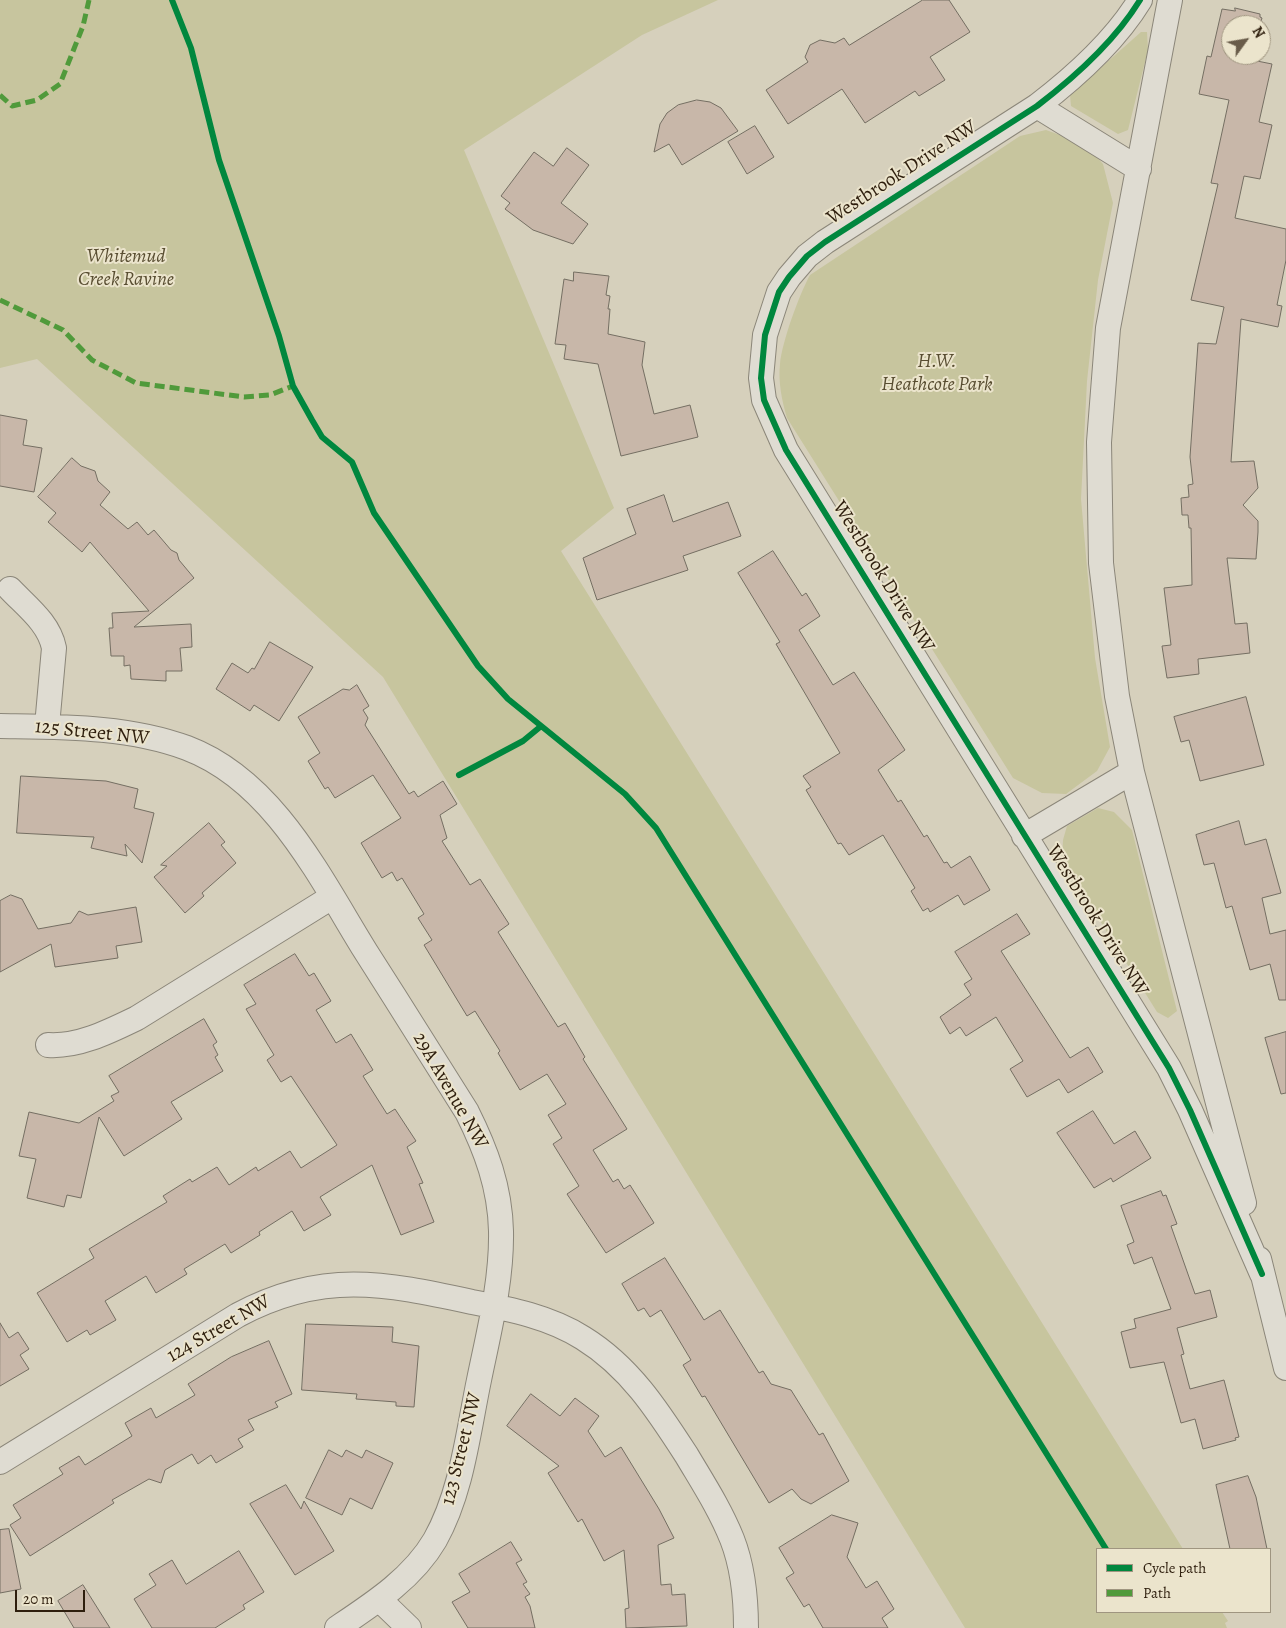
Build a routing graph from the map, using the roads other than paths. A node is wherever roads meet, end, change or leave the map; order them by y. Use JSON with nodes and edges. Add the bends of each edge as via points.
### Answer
{"nodes":[{"id":1,"x":1140,"y":0,"type":"edge"},
{"id":2,"x":1170,"y":0,"type":"edge"},
{"id":3,"x":1037,"y":106,"type":"junction"},
{"id":4,"x":1139,"y":169,"type":"junction"},
{"id":5,"x":10,"y":589,"type":"dead end"},
{"id":6,"x":0,"y":726,"type":"edge"},
{"id":7,"x":47,"y":726,"type":"junction"},
{"id":8,"x":210,"y":760,"type":"joint"},
{"id":9,"x":1132,"y":772,"type":"junction"},
{"id":10,"x":1024,"y":836,"type":"junction"},
{"id":11,"x":332,"y":897,"type":"junction"},
{"id":12,"x":48,"y":1045,"type":"dead end"},
{"id":13,"x":1262,"y":1274,"type":"junction"},
{"id":14,"x":494,"y":1306,"type":"junction"},
{"id":15,"x":1286,"y":1368,"type":"edge"},
{"id":16,"x":0,"y":1462,"type":"edge"},
{"id":17,"x":380,"y":1600,"type":"junction"},
{"id":18,"x":337,"y":1628,"type":"edge"},
{"id":19,"x":408,"y":1628,"type":"edge"},
{"id":20,"x":746,"y":1628,"type":"edge"}],
"edges":[{"from":1,"to":3,"type":"street","name":"Westbrook Drive NW","via":[[1107,42],[1060,89]]},
{"from":2,"to":4,"type":"street","name":"Westbrook Drive NW"},
{"from":3,"to":4,"type":"street"},
{"from":3,"to":10,"type":"street","name":"Westbrook Drive NW","via":[[807,256],[779,292],[764,335],[761,378],[764,400],[786,450]]},
{"from":4,"to":9,"type":"street","name":"Westbrook Drive NW","via":[[1108,328],[1099,442],[1101,563],[1118,696]]},
{"from":5,"to":7,"type":"street","via":[[48,629],[52,639],[54,648]]},
{"from":6,"to":7,"type":"street","name":"125 Street NW"},
{"from":7,"to":8,"type":"street","name":"125 Street NW","via":[[141,735],[188,749]]},
{"from":8,"to":11,"type":"street","name":"29A Avenue NW","via":[[270,808]]},
{"from":9,"to":10,"type":"street"},
{"from":9,"to":13,"type":"street","name":"Westbrook Drive NW"},
{"from":10,"to":13,"type":"street","name":"Westbrook Drive NW","via":[[1168,1068],[1190,1110]]},
{"from":11,"to":12,"type":"street","via":[[137,1018],[73,1043]]},
{"from":11,"to":14,"type":"street","name":"29A Avenue NW","via":[[467,1112],[483,1143],[493,1171],[501,1230]]},
{"from":13,"to":15,"type":"street","name":"Westbrook Drive NW"},
{"from":14,"to":16,"type":"street","name":"124 Street NW","via":[[375,1284],[310,1287],[279,1296],[238,1315]]},
{"from":14,"to":17,"type":"street","name":"123 Street NW","via":[[462,1467],[445,1517],[434,1541]]},
{"from":14,"to":20,"type":"street","name":"124 Street NW","via":[[546,1320],[583,1338],[617,1364],[650,1400],[709,1491],[732,1540],[741,1568]]},
{"from":17,"to":18,"type":"street","name":"123 Street NW"},
{"from":17,"to":19,"type":"street"}]}
